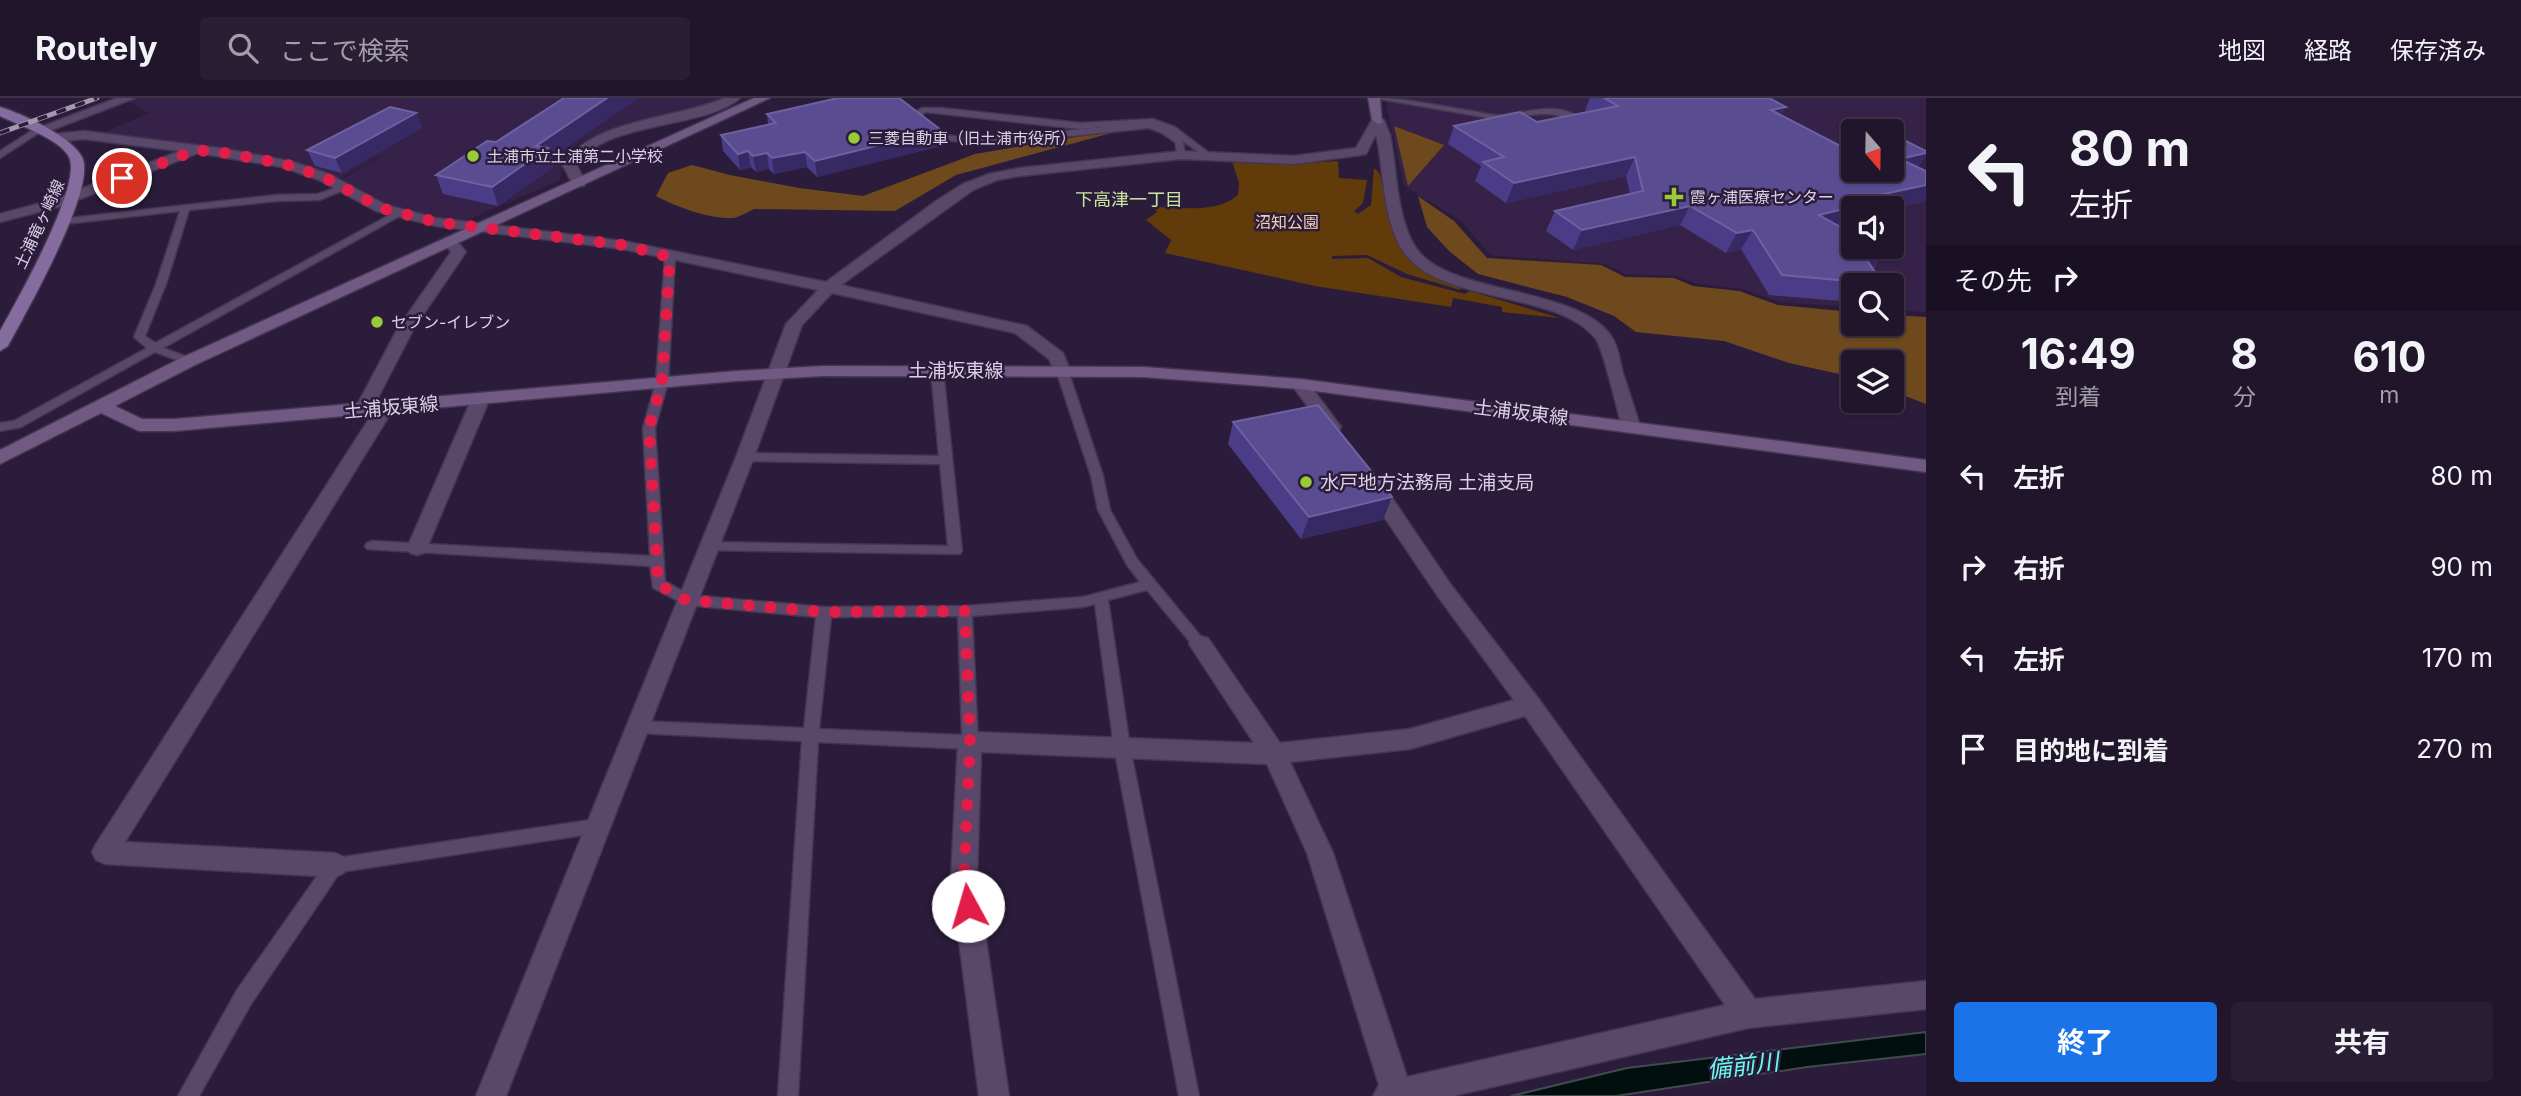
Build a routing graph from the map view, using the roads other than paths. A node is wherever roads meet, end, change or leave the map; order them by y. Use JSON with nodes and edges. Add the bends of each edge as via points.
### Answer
{"nodes":[{"id":1,"x":129,"y":98,"type":"edge"},
{"id":2,"x":734,"y":98,"type":"edge"},
{"id":3,"x":762,"y":98,"type":"edge"},
{"id":4,"x":1376,"y":98,"type":"edge"},
{"id":5,"x":1,"y":113,"type":"edge"},
{"id":6,"x":1502,"y":118,"type":"junction"},
{"id":7,"x":1378,"y":120,"type":"junction"},
{"id":8,"x":1521,"y":127,"type":"edge"},
{"id":9,"x":1566,"y":128,"type":"edge"},
{"id":10,"x":39,"y":130,"type":"junction"},
{"id":11,"x":55,"y":138,"type":"junction"},
{"id":12,"x":197,"y":150,"type":"junction"},
{"id":13,"x":0,"y":155,"type":"edge"},
{"id":14,"x":1181,"y":155,"type":"junction"},
{"id":15,"x":1209,"y":156,"type":"junction"},
{"id":16,"x":1368,"y":158,"type":"junction"},
{"id":17,"x":1391,"y":172,"type":"junction"},
{"id":18,"x":579,"y":183,"type":"junction"},
{"id":19,"x":344,"y":188,"type":"junction"},
{"id":20,"x":73,"y":196,"type":"junction"},
{"id":21,"x":185,"y":209,"type":"junction"},
{"id":22,"x":400,"y":213,"type":"junction"},
{"id":23,"x":0,"y":218,"type":"edge"},
{"id":24,"x":64,"y":221,"type":"junction"},
{"id":25,"x":478,"y":230,"type":"junction"},
{"id":26,"x":451,"y":243,"type":"junction"},
{"id":27,"x":670,"y":257,"type":"junction"},
{"id":28,"x":830,"y":288,"type":"junction"},
{"id":29,"x":0,"y":346,"type":"edge"},
{"id":30,"x":156,"y":349,"type":"junction"},
{"id":31,"x":189,"y":360,"type":"junction"},
{"id":32,"x":937,"y":370,"type":"junction"},
{"id":33,"x":1062,"y":370,"type":"junction"},
{"id":34,"x":776,"y":373,"type":"junction"},
{"id":35,"x":662,"y":382,"type":"junction"},
{"id":36,"x":1300,"y":384,"type":"junction"},
{"id":37,"x":481,"y":398,"type":"junction"},
{"id":38,"x":100,"y":406,"type":"junction"},
{"id":39,"x":374,"y":409,"type":"junction"},
{"id":40,"x":1631,"y":426,"type":"junction"},
{"id":41,"x":0,"y":427,"type":"edge"},
{"id":42,"x":1340,"y":439,"type":"edge"},
{"id":43,"x":745,"y":457,"type":"junction"},
{"id":44,"x":0,"y":458,"type":"edge"},
{"id":45,"x":946,"y":460,"type":"junction"},
{"id":46,"x":1926,"y":466,"type":"edge"},
{"id":47,"x":1364,"y":473,"type":"edge"},
{"id":48,"x":372,"y":546,"type":"dead end"},
{"id":49,"x":709,"y":547,"type":"junction"},
{"id":50,"x":417,"y":548,"type":"junction"},
{"id":51,"x":657,"y":561,"type":"junction"},
{"id":52,"x":1151,"y":584,"type":"junction"},
{"id":53,"x":1101,"y":598,"type":"junction"},
{"id":54,"x":686,"y":600,"type":"junction"},
{"id":55,"x":965,"y":611,"type":"junction"},
{"id":56,"x":824,"y":612,"type":"junction"},
{"id":57,"x":1200,"y":644,"type":"joint"},
{"id":58,"x":1530,"y":705,"type":"junction"},
{"id":59,"x":637,"y":727,"type":"junction"},
{"id":60,"x":811,"y":735,"type":"junction"},
{"id":61,"x":970,"y":742,"type":"junction"},
{"id":62,"x":1122,"y":747,"type":"junction"},
{"id":63,"x":1274,"y":754,"type":"junction"},
{"id":64,"x":597,"y":825,"type":"junction"},
{"id":65,"x":335,"y":865,"type":"junction"},
{"id":66,"x":1926,"y":995,"type":"edge"},
{"id":67,"x":1748,"y":1014,"type":"junction"},
{"id":68,"x":1393,"y":1094,"type":"edge"},
{"id":69,"x":188,"y":1096,"type":"edge"},
{"id":70,"x":491,"y":1096,"type":"edge"},
{"id":71,"x":788,"y":1096,"type":"edge"},
{"id":72,"x":994,"y":1096,"type":"edge"},
{"id":73,"x":1189,"y":1096,"type":"edge"}],
"edges":[{"from":1,"to":10,"type":"street"},
{"from":2,"to":18,"type":"street","via":[[578,152],[570,166]]},
{"from":3,"to":18,"type":"main road"},
{"from":4,"to":6,"type":"lane"},
{"from":4,"to":7,"type":"main road"},
{"from":5,"to":10,"type":"main road","name":"土浦竜ヶ崎線"},
{"from":6,"to":8,"type":"lane"},
{"from":6,"to":9,"type":"lane","via":[[1548,108],[1581,121],[1579,126]]},
{"from":7,"to":16,"type":"street"},
{"from":7,"to":17,"type":"street"},
{"from":10,"to":11,"type":"main road","name":"土浦竜ヶ崎線"},
{"from":10,"to":13,"type":"lane"},
{"from":11,"to":12,"type":"street","via":[[84,135]]},
{"from":11,"to":20,"type":"main road","name":"土浦竜ヶ崎線","via":[[78,159]]},
{"from":12,"to":19,"type":"street","via":[[285,164]]},
{"from":12,"to":20,"type":"street"},
{"from":14,"to":15,"type":"street"},
{"from":14,"to":15,"type":"lane","via":[[1179,141],[1150,125],[984,142],[941,137],[913,116],[941,110],[1080,126],[1153,122],[1172,129]]},
{"from":14,"to":28,"type":"street","via":[[994,177],[941,204]]},
{"from":15,"to":16,"type":"street"},
{"from":16,"to":17,"type":"street"},
{"from":17,"to":40,"type":"street","via":[[1399,227],[1415,257],[1450,276],[1589,324],[1605,339]]},
{"from":18,"to":25,"type":"main road"},
{"from":19,"to":21,"type":"lane","via":[[319,197]]},
{"from":19,"to":22,"type":"street"},
{"from":20,"to":23,"type":"street"},
{"from":20,"to":24,"type":"main road","name":"土浦竜ヶ崎線"},
{"from":21,"to":24,"type":"lane"},
{"from":21,"to":30,"type":"lane","via":[[139,337]]},
{"from":22,"to":25,"type":"street"},
{"from":22,"to":30,"type":"lane"},
{"from":24,"to":29,"type":"main road","name":"土浦竜ヶ崎線"},
{"from":25,"to":26,"type":"main road"},
{"from":25,"to":27,"type":"street","via":[[623,245]]},
{"from":26,"to":31,"type":"main road"},
{"from":26,"to":39,"type":"street","via":[[459,252],[384,362]]},
{"from":27,"to":28,"type":"street"},
{"from":27,"to":35,"type":"lane"},
{"from":28,"to":33,"type":"street","via":[[1021,329],[1057,357]]},
{"from":28,"to":34,"type":"street","via":[[794,324]]},
{"from":30,"to":31,"type":"lane"},
{"from":30,"to":41,"type":"lane","via":[[17,425]]},
{"from":31,"to":38,"type":"main road"},
{"from":32,"to":33,"type":"main road","name":"土浦坂東線"},
{"from":32,"to":34,"type":"main road","name":"土浦坂東線"},
{"from":32,"to":45,"type":"lane"},
{"from":33,"to":36,"type":"main road","name":"土浦坂東線"},
{"from":33,"to":52,"type":"lane","via":[[1104,510],[1132,562]]},
{"from":34,"to":35,"type":"main road","name":"土浦坂東線"},
{"from":34,"to":43,"type":"street"},
{"from":35,"to":37,"type":"main road","name":"土浦坂東線"},
{"from":35,"to":51,"type":"lane","via":[[649,428]]},
{"from":36,"to":40,"type":"main road","name":"土浦坂東線"},
{"from":36,"to":42,"type":"street"},
{"from":37,"to":39,"type":"main road","name":"土浦坂東線"},
{"from":37,"to":50,"type":"street"},
{"from":38,"to":39,"type":"main road","name":"土浦坂東線","via":[[127,421],[153,425]]},
{"from":38,"to":44,"type":"main road"},
{"from":39,"to":65,"type":"street","via":[[105,852]]},
{"from":40,"to":46,"type":"main road","name":"土浦坂東線"},
{"from":43,"to":45,"type":"lane"},
{"from":43,"to":49,"type":"street"},
{"from":45,"to":49,"type":"lane","via":[[955,551]]},
{"from":47,"to":58,"type":"street"},
{"from":48,"to":50,"type":"lane"},
{"from":49,"to":54,"type":"street"},
{"from":50,"to":51,"type":"lane"},
{"from":51,"to":54,"type":"lane","via":[[658,584]]},
{"from":52,"to":53,"type":"lane"},
{"from":52,"to":57,"type":"lane"},
{"from":53,"to":55,"type":"lane"},
{"from":53,"to":62,"type":"lane"},
{"from":54,"to":56,"type":"lane"},
{"from":54,"to":59,"type":"street"},
{"from":55,"to":56,"type":"lane"},
{"from":55,"to":61,"type":"lane"},
{"from":56,"to":60,"type":"lane"},
{"from":57,"to":63,"type":"street"},
{"from":58,"to":63,"type":"street","via":[[1410,739]]},
{"from":58,"to":67,"type":"street"},
{"from":59,"to":60,"type":"lane"},
{"from":59,"to":64,"type":"street"},
{"from":60,"to":61,"type":"lane"},
{"from":60,"to":71,"type":"lane"},
{"from":61,"to":62,"type":"street"},
{"from":61,"to":72,"type":"street","via":[[964,879]]},
{"from":62,"to":63,"type":"street"},
{"from":62,"to":73,"type":"lane"},
{"from":63,"to":68,"type":"street","via":[[1320,853]]},
{"from":64,"to":65,"type":"lane"},
{"from":64,"to":70,"type":"street"},
{"from":65,"to":69,"type":"lane","via":[[244,997]]},
{"from":66,"to":67,"type":"street"},
{"from":67,"to":68,"type":"street"}]}
